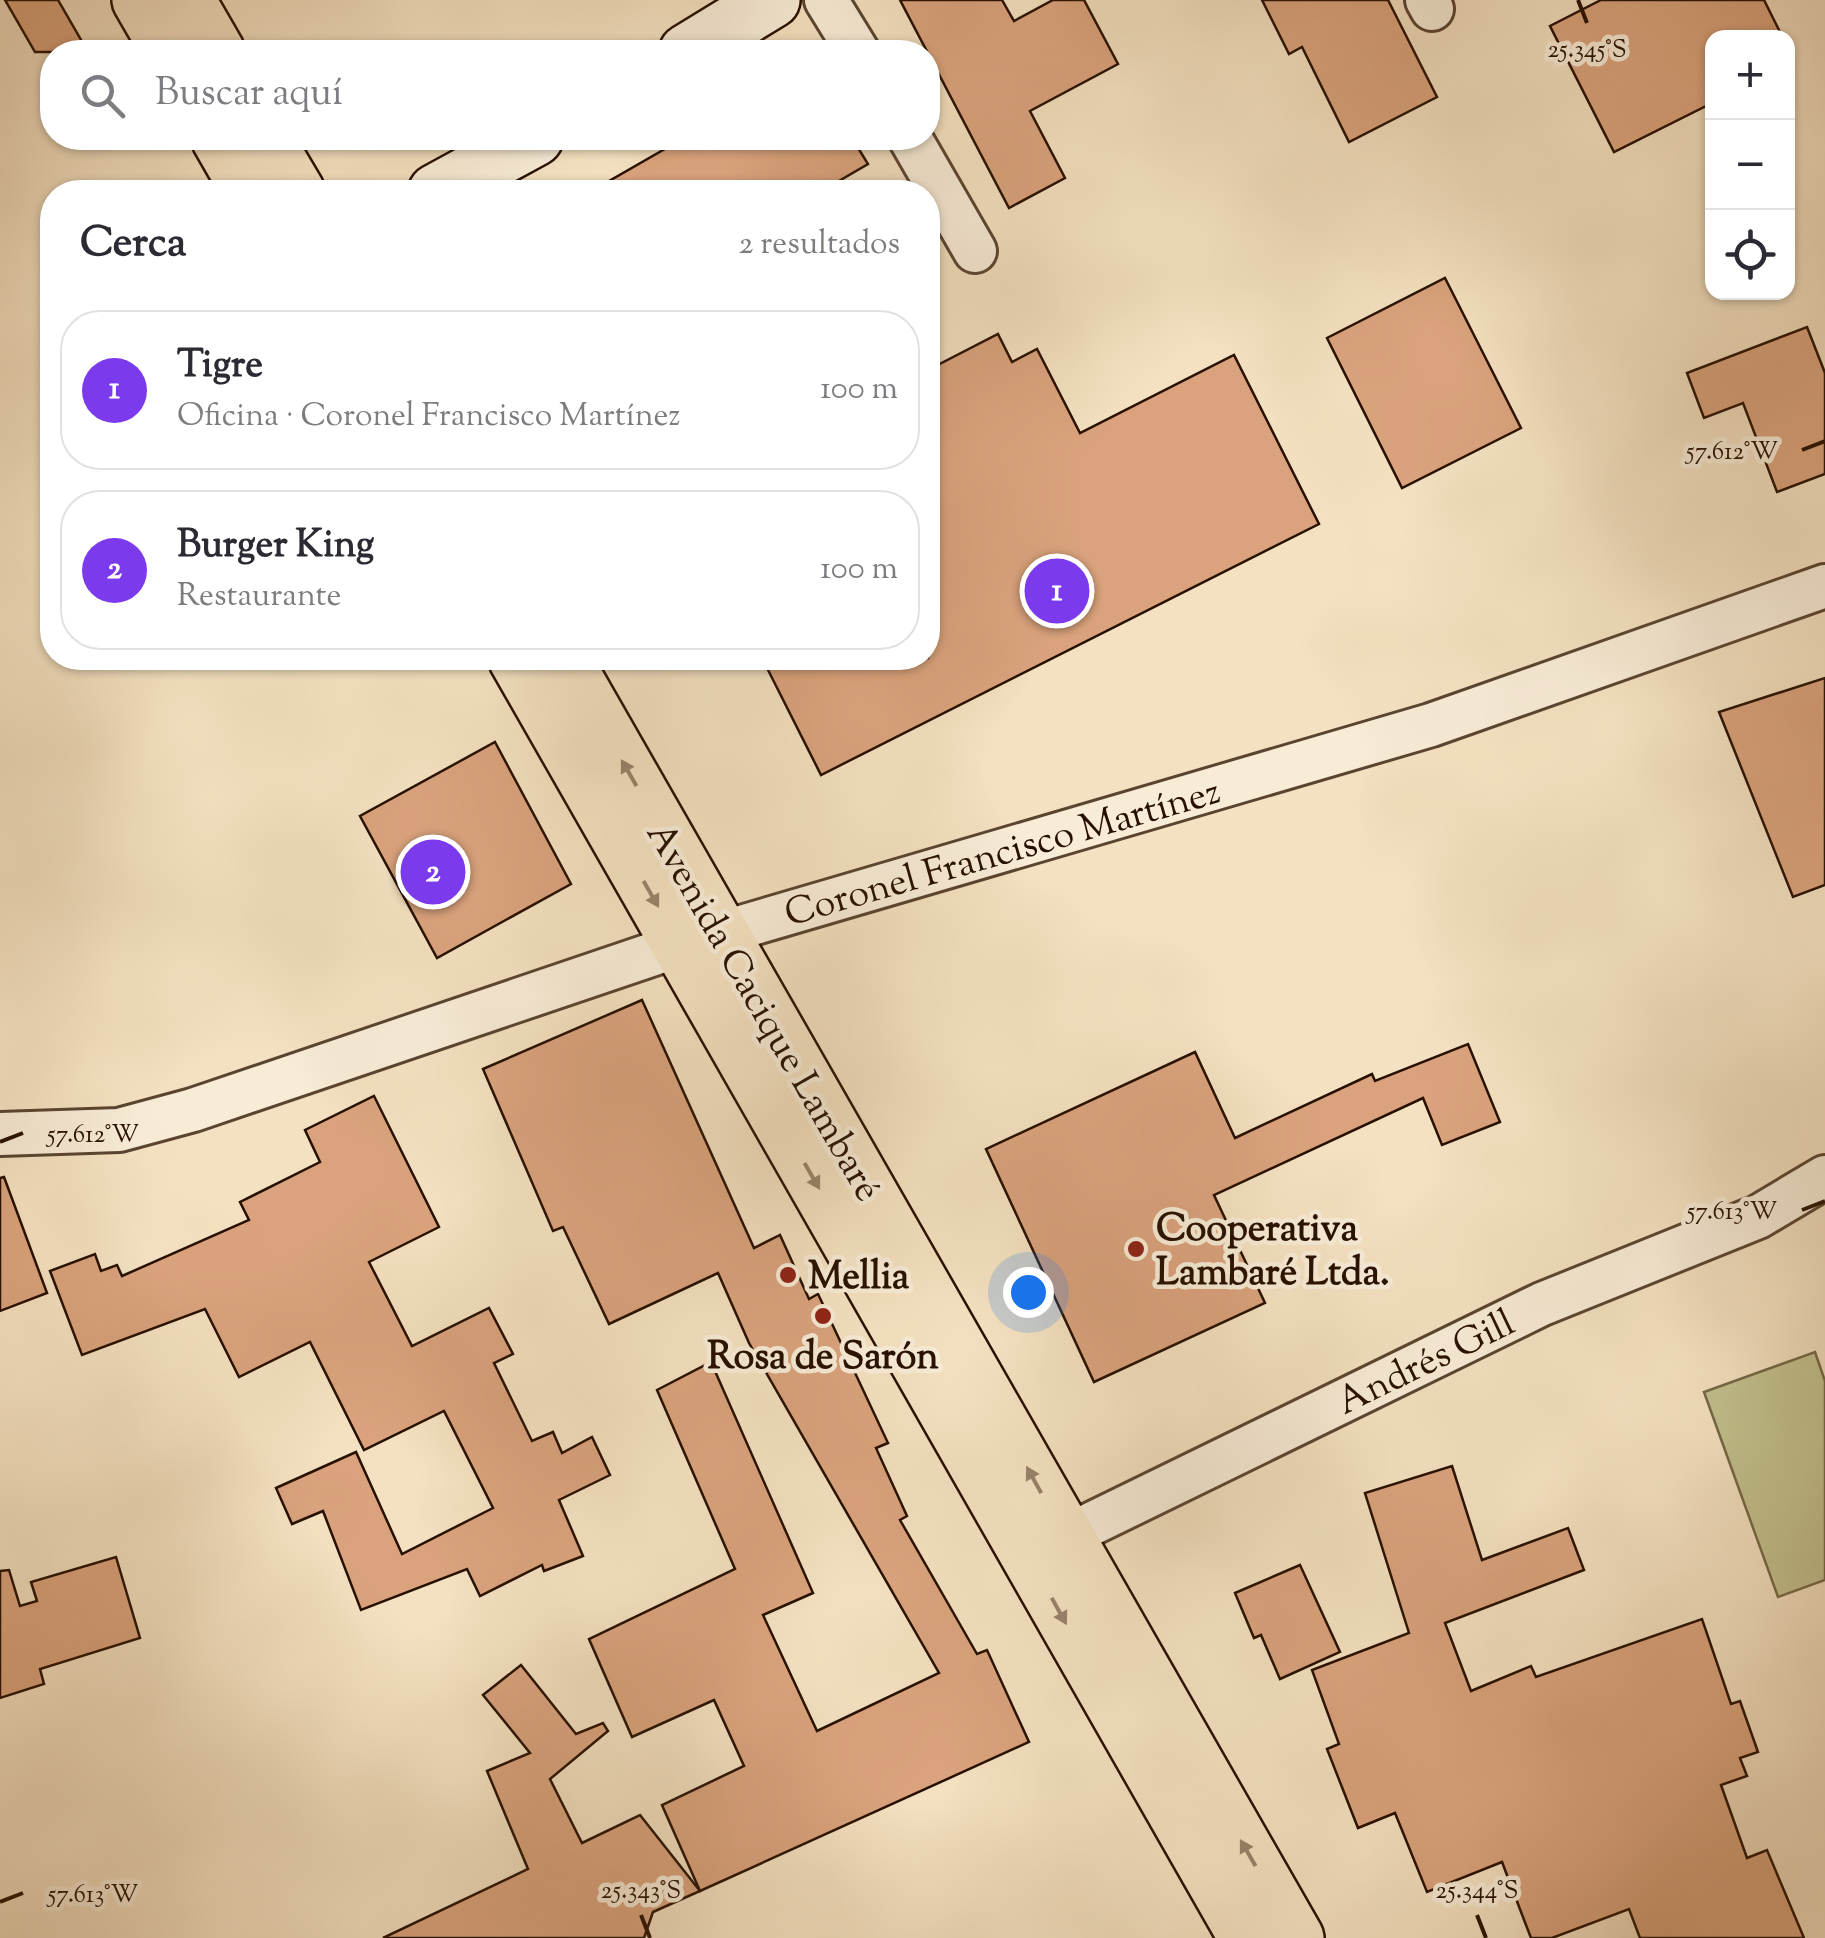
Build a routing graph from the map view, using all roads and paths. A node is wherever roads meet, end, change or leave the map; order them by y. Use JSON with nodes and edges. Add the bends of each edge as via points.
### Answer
{"nodes":[{"id":1,"x":140,"y":0,"type":"edge"},
{"id":2,"x":187,"y":0,"type":"edge"},
{"id":3,"x":772,"y":0,"type":"edge"},
{"id":4,"x":826,"y":0,"type":"edge"},
{"id":5,"x":163,"y":40,"type":"edge"},
{"id":6,"x":210,"y":40,"type":"edge"},
{"id":7,"x":707,"y":40,"type":"edge"},
{"id":8,"x":851,"y":40,"type":"edge"},
{"id":9,"x":226,"y":150,"type":"edge"},
{"id":10,"x":272,"y":150,"type":"edge"},
{"id":11,"x":514,"y":150,"type":"edge"},
{"id":12,"x":917,"y":150,"type":"edge"},
{"id":13,"x":243,"y":180,"type":"edge"},
{"id":14,"x":290,"y":180,"type":"edge"},
{"id":15,"x":458,"y":180,"type":"edge"},
{"id":16,"x":934,"y":180,"type":"edge"},
{"id":17,"x":940,"y":190,"type":"edge"},
{"id":18,"x":975,"y":251,"type":"dead end"},
{"id":19,"x":1825,"y":586,"type":"edge"},
{"id":20,"x":524,"y":670,"type":"edge"},
{"id":21,"x":568,"y":670,"type":"edge"},
{"id":22,"x":701,"y":940,"type":"junction"},
{"id":23,"x":0,"y":1134,"type":"edge"},
{"id":24,"x":1825,"y":1177,"type":"edge"},
{"id":25,"x":1047,"y":1545,"type":"junction"},
{"id":26,"x":1247,"y":1938,"type":"edge"},
{"id":27,"x":1296,"y":1938,"type":"edge"}],
"edges":[{"from":1,"to":5,"type":"main road"},
{"from":2,"to":6,"type":"main road"},
{"from":3,"to":7,"type":"street"},
{"from":4,"to":8,"type":"street"},
{"from":9,"to":13,"type":"main road"},
{"from":10,"to":14,"type":"main road"},
{"from":11,"to":15,"type":"street"},
{"from":12,"to":16,"type":"street"},
{"from":17,"to":18,"type":"street"},
{"from":19,"to":22,"type":"street","name":"Coronel Francisco Martínez","via":[[1431,725]]},
{"from":20,"to":22,"type":"main road","name":"Avenida Cacique Lambaré","one_way":true},
{"from":22,"to":21,"type":"main road","name":"Avenida Cacique Lambaré","one_way":true},
{"from":22,"to":23,"type":"street","name":"Coronel Francisco Martínez","via":[[156,1120],[119,1130]]},
{"from":22,"to":25,"type":"main road","name":"Avenida Cacique Lambaré"},
{"from":24,"to":25,"type":"street","name":"Andrés Gill","via":[[1758,1217],[1542,1304]]},
{"from":25,"to":26,"type":"main road","name":"Avenida Cacique Lambaré","one_way":true},
{"from":27,"to":25,"type":"main road","name":"Avenida Cacique Lambaré","one_way":true}]}
